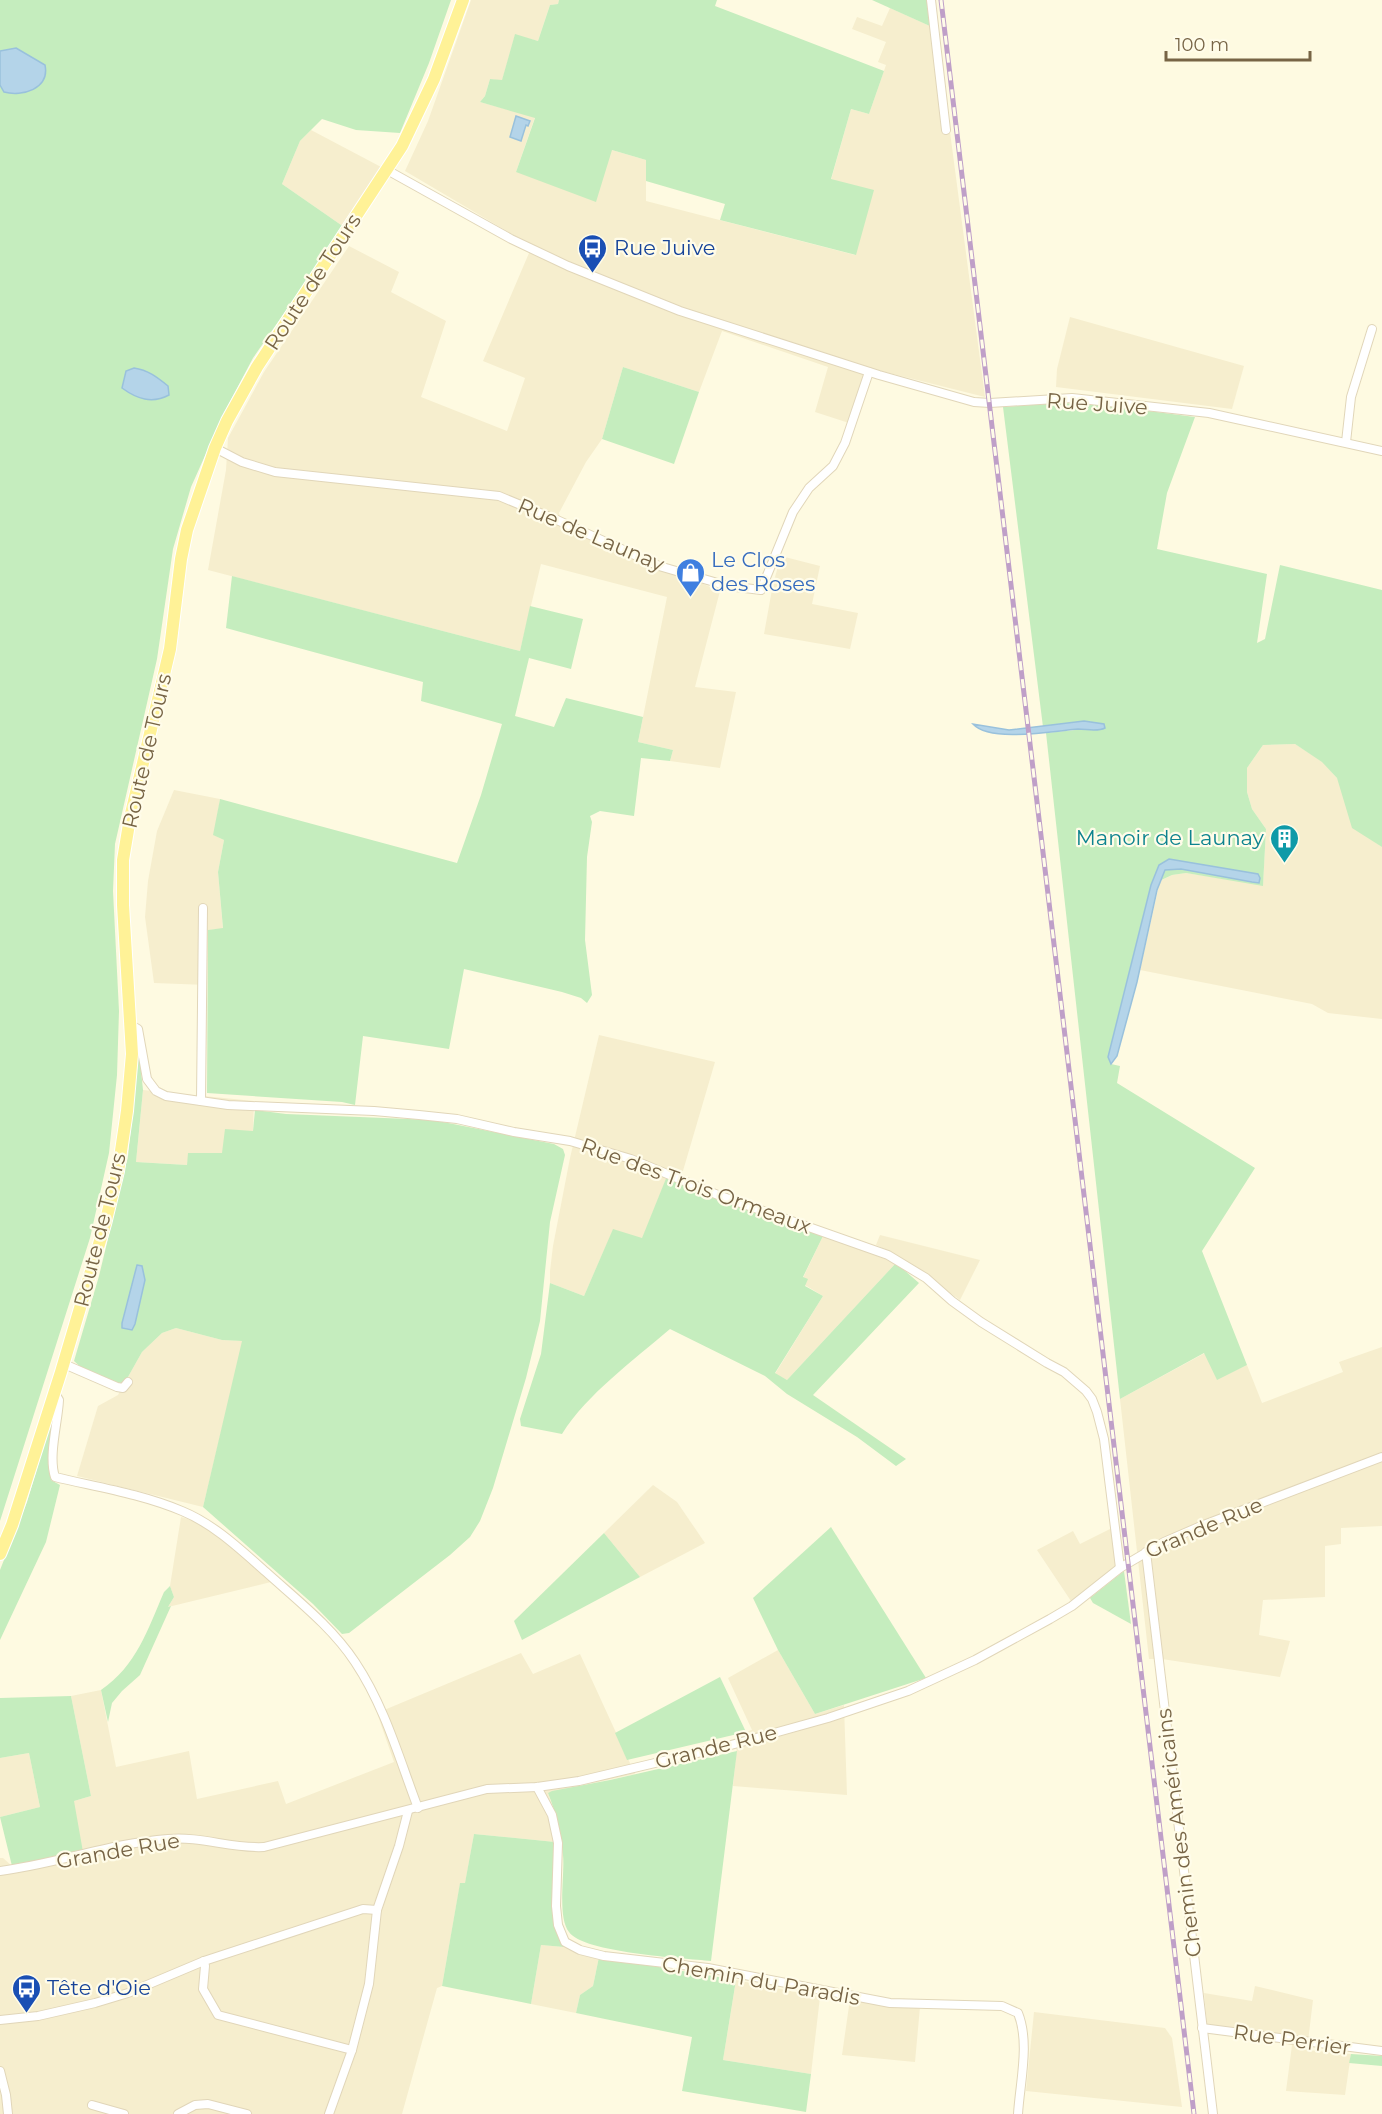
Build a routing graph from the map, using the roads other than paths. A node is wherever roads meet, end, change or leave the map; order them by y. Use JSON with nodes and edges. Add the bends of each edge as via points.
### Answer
{"nodes":[{"id":1,"x":463,"y":0,"type":"edge"},
{"id":2,"x":931,"y":0,"type":"edge"},
{"id":3,"x":946,"y":130,"type":"dead end"},
{"id":4,"x":387,"y":170,"type":"junction"},
{"id":5,"x":1372,"y":329,"type":"dead end"},
{"id":6,"x":869,"y":372,"type":"junction"},
{"id":7,"x":1346,"y":442,"type":"junction"},
{"id":8,"x":215,"y":448,"type":"junction"},
{"id":9,"x":1382,"y":451,"type":"edge"},
{"id":10,"x":203,"y":908,"type":"dead end"},
{"id":11,"x":131,"y":1025,"type":"junction"},
{"id":12,"x":201,"y":1101,"type":"junction"},
{"id":13,"x":64,"y":1364,"type":"junction"},
{"id":14,"x":128,"y":1382,"type":"dead end"},
{"id":15,"x":54,"y":1392,"type":"junction"},
{"id":16,"x":1382,"y":1457,"type":"edge"},
{"id":17,"x":1146,"y":1552,"type":"junction"},
{"id":18,"x":0,"y":1554,"type":"edge"},
{"id":19,"x":1120,"y":1568,"type":"junction"},
{"id":20,"x":537,"y":1787,"type":"junction"},
{"id":21,"x":418,"y":1808,"type":"junction"},
{"id":22,"x":408,"y":1811,"type":"junction"},
{"id":23,"x":0,"y":1871,"type":"edge"},
{"id":24,"x":377,"y":1910,"type":"junction"},
{"id":25,"x":204,"y":1961,"type":"junction"},
{"id":26,"x":0,"y":2020,"type":"edge"},
{"id":27,"x":1202,"y":2028,"type":"junction"},
{"id":28,"x":352,"y":2050,"type":"junction"},
{"id":29,"x":1382,"y":2051,"type":"edge"},
{"id":30,"x":0,"y":2071,"type":"edge"},
{"id":31,"x":92,"y":2105,"type":"dead end"},
{"id":32,"x":8,"y":2114,"type":"edge"},
{"id":33,"x":124,"y":2114,"type":"edge"},
{"id":34,"x":178,"y":2114,"type":"edge"},
{"id":35,"x":247,"y":2114,"type":"edge"},
{"id":36,"x":329,"y":2114,"type":"edge"},
{"id":37,"x":1018,"y":2114,"type":"edge"},
{"id":38,"x":1213,"y":2114,"type":"edge"}],
"edges":[{"from":1,"to":4,"type":"main road","name":"Route de Tours","via":[[434,79]]},
{"from":2,"to":3,"type":"street"},
{"from":4,"to":6,"type":"street","name":"Rue Juive","via":[[568,266],[680,311]]},
{"from":4,"to":8,"type":"main road","name":"Route de Tours","via":[[257,367]]},
{"from":5,"to":7,"type":"street","via":[[1351,397]]},
{"from":6,"to":7,"type":"street","name":"Rue Juive","via":[[974,402],[1090,399],[1209,413]]},
{"from":6,"to":8,"type":"street","name":"Rue de Launay","via":[[845,443],[833,465],[809,488],[793,512],[761,590],[728,586],[659,566],[499,496],[275,472]]},
{"from":7,"to":9,"type":"street","name":"Rue Juive"},
{"from":8,"to":11,"type":"main road","name":"Route de Tours","via":[[187,530],[171,649],[123,860]]},
{"from":10,"to":12,"type":"street"},
{"from":11,"to":12,"type":"street","name":"Rue des Trois Ormeaux","via":[[138,1029],[147,1078],[156,1091],[173,1098]]},
{"from":11,"to":13,"type":"main road","name":"Route de Tours","via":[[127,1111],[118,1171]]},
{"from":12,"to":19,"type":"street","name":"Rue des Trois Ormeaux","via":[[457,1119],[570,1141],[631,1159],[888,1255],[1086,1390],[1104,1439]]},
{"from":13,"to":14,"type":"street","via":[[117,1387],[123,1388]]},
{"from":13,"to":15,"type":"main road","name":"Route de Tours"},
{"from":15,"to":18,"type":"main road","name":"Route de Tours"},
{"from":15,"to":21,"type":"street","via":[[59,1400],[52,1468],[55,1477],[163,1503],[184,1512],[210,1526],[302,1605],[340,1642],[371,1689]]},
{"from":16,"to":17,"type":"street","name":"Grande Rue","via":[[1191,1530]]},
{"from":17,"to":19,"type":"street","name":"Grande Rue"},
{"from":17,"to":27,"type":"street","name":"Chemin des Américains"},
{"from":19,"to":20,"type":"street","name":"Grande Rue","via":[[1050,1619],[908,1691],[731,1745],[579,1781]]},
{"from":20,"to":21,"type":"street","name":"Grande Rue","via":[[488,1789]]},
{"from":20,"to":37,"type":"street","name":"Chemin du Paradis","via":[[552,1815],[558,1843],[556,1906],[565,1942],[604,1956],[708,1968],[890,2003],[1002,2006],[1018,2013],[1022,2024]]},
{"from":21,"to":22,"type":"street","name":"Grande Rue"},
{"from":22,"to":23,"type":"street","name":"Grande Rue","via":[[264,1847],[170,1838]]},
{"from":22,"to":24,"type":"street"},
{"from":24,"to":25,"type":"street","via":[[363,1909]]},
{"from":24,"to":28,"type":"street","via":[[369,1984]]},
{"from":25,"to":26,"type":"street","via":[[95,2003]]},
{"from":25,"to":28,"type":"street","via":[[203,1989],[218,2016]]},
{"from":27,"to":29,"type":"street","name":"Rue Perrier"},
{"from":27,"to":38,"type":"street","name":"Chemin des Américains"},
{"from":28,"to":36,"type":"street"},
{"from":30,"to":32,"type":"street"},
{"from":31,"to":33,"type":"street"},
{"from":34,"to":35,"type":"street","via":[[195,2104]]}]}
